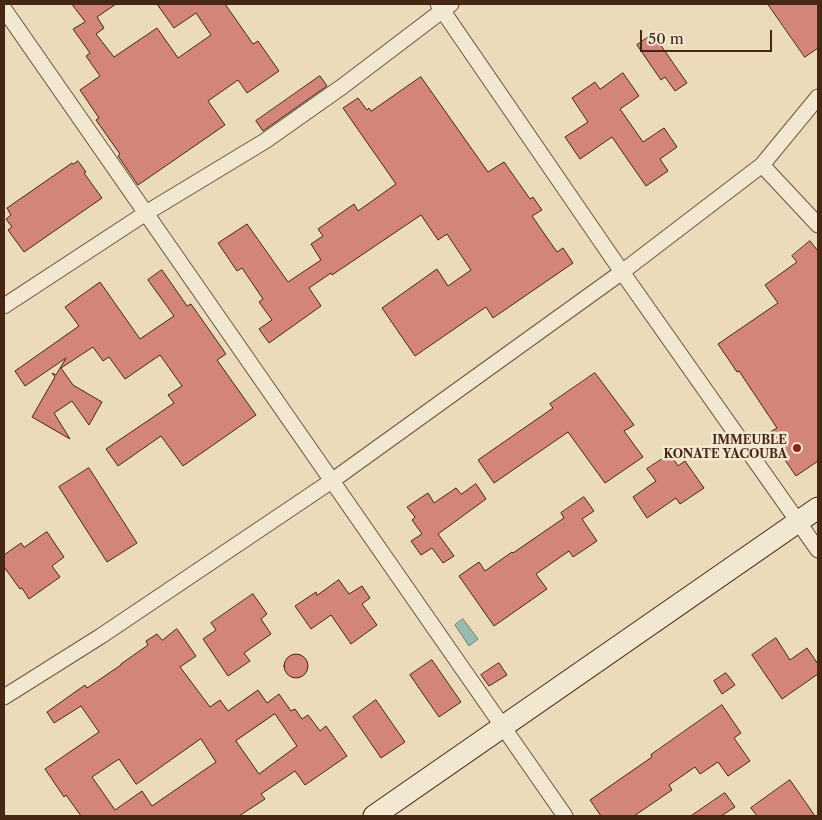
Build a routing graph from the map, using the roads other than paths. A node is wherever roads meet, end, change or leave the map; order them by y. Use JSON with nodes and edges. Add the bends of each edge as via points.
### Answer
{"nodes":[{"id":1,"x":444,"y":6,"type":"edge"},
{"id":2,"x":4,"y":8,"type":"edge"},
{"id":3,"x":818,"y":98,"type":"edge"},
{"id":4,"x":762,"y":165,"type":"junction"},
{"id":5,"x":146,"y":213,"type":"junction"},
{"id":6,"x":818,"y":225,"type":"edge"},
{"id":7,"x":622,"y":272,"type":"junction"},
{"id":8,"x":4,"y":306,"type":"edge"},
{"id":9,"x":333,"y":480,"type":"junction"},
{"id":10,"x":818,"y":508,"type":"edge"},
{"id":11,"x":799,"y":522,"type":"junction"},
{"id":12,"x":818,"y":550,"type":"edge"},
{"id":13,"x":4,"y":698,"type":"edge"},
{"id":14,"x":504,"y":728,"type":"junction"},
{"id":15,"x":374,"y":816,"type":"edge"},
{"id":16,"x":565,"y":816,"type":"edge"}],
"edges":[{"from":1,"to":5,"type":"street","via":[[343,86],[265,141]]},
{"from":1,"to":7,"type":"street"},
{"from":2,"to":5,"type":"street"},
{"from":3,"to":4,"type":"street"},
{"from":4,"to":6,"type":"street"},
{"from":4,"to":7,"type":"street"},
{"from":5,"to":8,"type":"street"},
{"from":5,"to":9,"type":"street"},
{"from":7,"to":9,"type":"street"},
{"from":7,"to":11,"type":"street"},
{"from":9,"to":13,"type":"street"},
{"from":9,"to":14,"type":"street"},
{"from":10,"to":11,"type":"street"},
{"from":11,"to":12,"type":"street"},
{"from":11,"to":14,"type":"street"},
{"from":14,"to":15,"type":"street"},
{"from":14,"to":16,"type":"street"}]}
